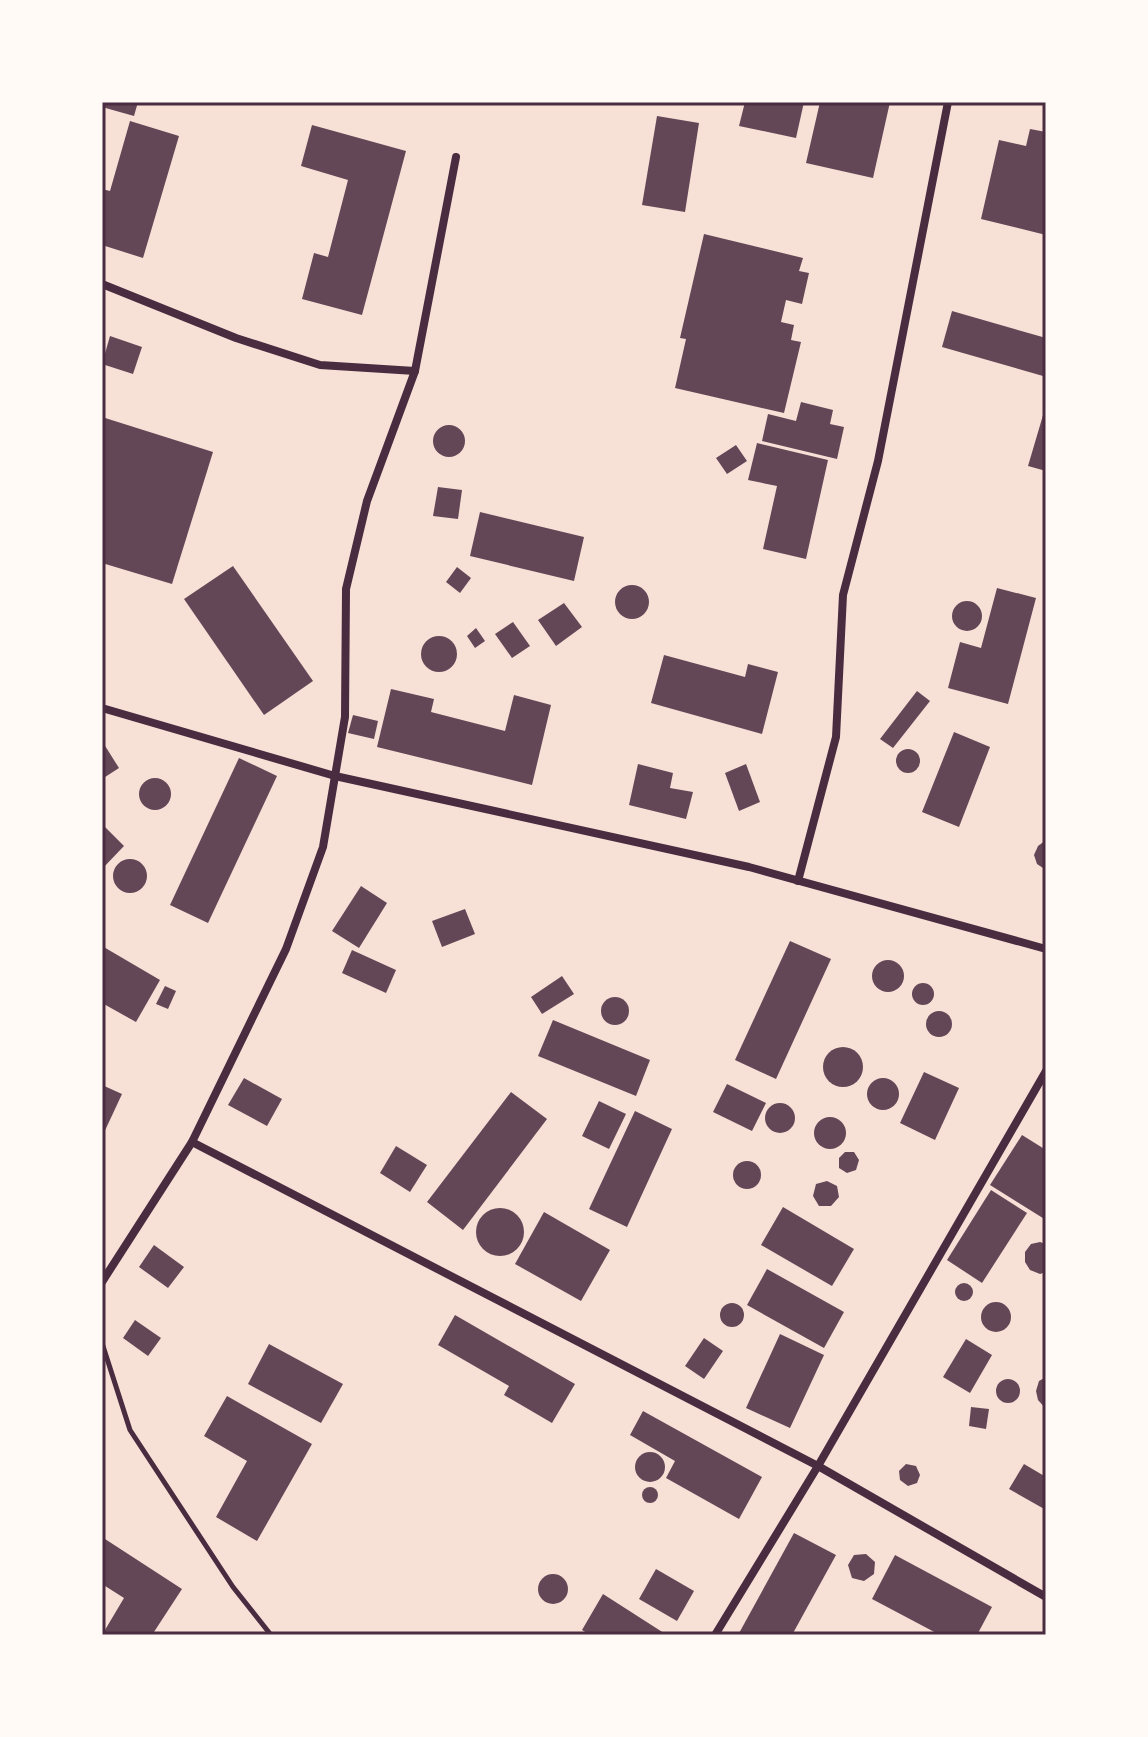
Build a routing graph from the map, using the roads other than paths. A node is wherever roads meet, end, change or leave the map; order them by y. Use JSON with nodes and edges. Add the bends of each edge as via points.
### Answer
{"nodes":[{"id":1,"x":948,"y":102,"type":"edge"},
{"id":2,"x":456,"y":157,"type":"dead end"},
{"id":3,"x":102,"y":284,"type":"edge"},
{"id":4,"x":415,"y":371,"type":"junction"},
{"id":5,"x":102,"y":708,"type":"edge"},
{"id":6,"x":335,"y":776,"type":"junction"},
{"id":7,"x":798,"y":881,"type":"junction"},
{"id":8,"x":1046,"y":949,"type":"edge"},
{"id":9,"x":1046,"y":1071,"type":"edge"},
{"id":10,"x":192,"y":1142,"type":"junction"},
{"id":11,"x":102,"y":1282,"type":"edge"},
{"id":12,"x":818,"y":1466,"type":"junction"},
{"id":13,"x":1046,"y":1597,"type":"edge"},
{"id":14,"x":715,"y":1635,"type":"edge"}],
"edges":[{"from":1,"to":7,"type":"street","via":[[878,461],[843,595],[836,737]]},
{"from":2,"to":4,"type":"street"},
{"from":3,"to":4,"type":"street","via":[[320,365]]},
{"from":4,"to":6,"type":"street","via":[[367,501],[346,589],[345,717]]},
{"from":5,"to":6,"type":"street"},
{"from":6,"to":7,"type":"street"},
{"from":6,"to":10,"type":"street","via":[[323,847],[286,949]]},
{"from":7,"to":8,"type":"street"},
{"from":9,"to":12,"type":"street"},
{"from":10,"to":11,"type":"street"},
{"from":10,"to":12,"type":"street"},
{"from":12,"to":13,"type":"street"},
{"from":12,"to":14,"type":"street"}]}
